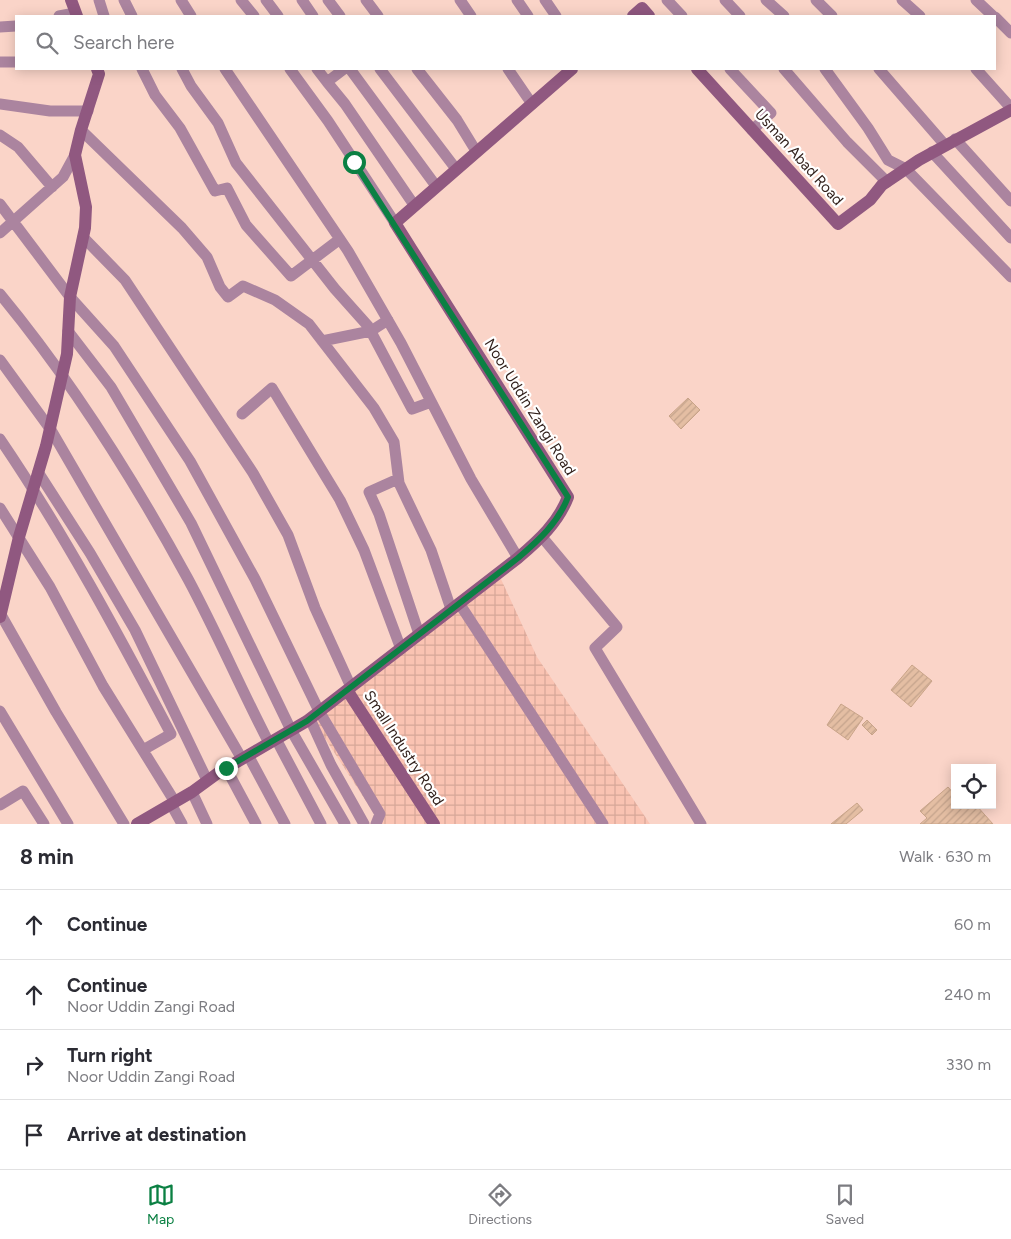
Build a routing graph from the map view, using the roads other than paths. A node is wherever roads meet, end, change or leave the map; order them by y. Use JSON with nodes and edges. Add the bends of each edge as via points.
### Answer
{"nodes":[{"id":1,"x":71,"y":0,"type":"edge"},
{"id":2,"x":99,"y":0,"type":"edge"},
{"id":3,"x":124,"y":0,"type":"edge"},
{"id":4,"x":181,"y":0,"type":"edge"},
{"id":5,"x":241,"y":0,"type":"edge"},
{"id":6,"x":266,"y":0,"type":"edge"},
{"id":7,"x":302,"y":0,"type":"edge"},
{"id":8,"x":328,"y":0,"type":"edge"},
{"id":9,"x":366,"y":0,"type":"edge"},
{"id":10,"x":460,"y":0,"type":"edge"},
{"id":11,"x":517,"y":0,"type":"edge"},
{"id":12,"x":545,"y":0,"type":"edge"},
{"id":13,"x":667,"y":0,"type":"edge"},
{"id":14,"x":726,"y":0,"type":"edge"},
{"id":15,"x":766,"y":0,"type":"edge"},
{"id":16,"x":816,"y":0,"type":"edge"},
{"id":17,"x":902,"y":0,"type":"edge"},
{"id":18,"x":976,"y":0,"type":"edge"},
{"id":19,"x":76,"y":14,"type":"edge"},
{"id":20,"x":104,"y":15,"type":"edge"},
{"id":21,"x":132,"y":15,"type":"edge"},
{"id":22,"x":190,"y":15,"type":"edge"},
{"id":23,"x":253,"y":15,"type":"edge"},
{"id":24,"x":277,"y":15,"type":"edge"},
{"id":25,"x":312,"y":15,"type":"edge"},
{"id":26,"x":339,"y":15,"type":"edge"},
{"id":27,"x":377,"y":15,"type":"edge"},
{"id":28,"x":470,"y":15,"type":"edge"},
{"id":29,"x":527,"y":15,"type":"edge"},
{"id":30,"x":555,"y":15,"type":"edge"},
{"id":31,"x":681,"y":15,"type":"edge"},
{"id":32,"x":739,"y":15,"type":"edge"},
{"id":33,"x":783,"y":15,"type":"edge"},
{"id":34,"x":831,"y":15,"type":"edge"},
{"id":35,"x":919,"y":15,"type":"edge"},
{"id":36,"x":992,"y":15,"type":"edge"},
{"id":37,"x":996,"y":19,"type":"edge"},
{"id":38,"x":15,"y":26,"type":"edge"},
{"id":39,"x":0,"y":27,"type":"edge"},
{"id":40,"x":1011,"y":33,"type":"edge"},
{"id":41,"x":0,"y":62,"type":"edge"},
{"id":42,"x":15,"y":62,"type":"edge"},
{"id":43,"x":97,"y":70,"type":"edge"},
{"id":44,"x":142,"y":70,"type":"edge"},
{"id":45,"x":183,"y":70,"type":"edge"},
{"id":46,"x":226,"y":70,"type":"edge"},
{"id":47,"x":291,"y":70,"type":"edge"},
{"id":48,"x":318,"y":70,"type":"edge"},
{"id":49,"x":348,"y":70,"type":"edge"},
{"id":50,"x":351,"y":70,"type":"edge"},
{"id":51,"x":381,"y":70,"type":"edge"},
{"id":52,"x":418,"y":70,"type":"edge"},
{"id":53,"x":509,"y":70,"type":"edge"},
{"id":54,"x":568,"y":70,"type":"edge"},
{"id":55,"x":698,"y":70,"type":"edge"},
{"id":56,"x":731,"y":70,"type":"edge"},
{"id":57,"x":785,"y":70,"type":"edge"},
{"id":58,"x":826,"y":70,"type":"edge"},
{"id":59,"x":880,"y":70,"type":"edge"},
{"id":60,"x":977,"y":70,"type":"edge"},
{"id":61,"x":327,"y":82,"type":"junction"},
{"id":62,"x":0,"y":104,"type":"edge"},
{"id":63,"x":532,"y":104,"type":"junction"},
{"id":64,"x":1011,"y":109,"type":"edge"},
{"id":65,"x":88,"y":111,"type":"junction"},
{"id":66,"x":80,"y":130,"type":"junction"},
{"id":67,"x":752,"y":130,"type":"junction"},
{"id":68,"x":0,"y":135,"type":"edge"},
{"id":69,"x":950,"y":142,"type":"junction"},
{"id":70,"x":476,"y":152,"type":"junction"},
{"id":71,"x":932,"y":152,"type":"junction"},
{"id":72,"x":75,"y":155,"type":"junction"},
{"id":73,"x":456,"y":169,"type":"junction"},
{"id":74,"x":906,"y":169,"type":"junction"},
{"id":75,"x":887,"y":182,"type":"junction"},
{"id":76,"x":436,"y":186,"type":"junction"},
{"id":77,"x":52,"y":187,"type":"junction"},
{"id":78,"x":1011,"y":202,"type":"edge"},
{"id":79,"x":0,"y":204,"type":"edge"},
{"id":80,"x":414,"y":205,"type":"junction"},
{"id":81,"x":13,"y":222,"type":"junction"},
{"id":82,"x":395,"y":223,"type":"junction"},
{"id":83,"x":0,"y":233,"type":"edge"},
{"id":84,"x":83,"y":237,"type":"junction"},
{"id":85,"x":1011,"y":238,"type":"edge"},
{"id":86,"x":340,"y":239,"type":"junction"},
{"id":87,"x":313,"y":259,"type":"junction"},
{"id":88,"x":1011,"y":277,"type":"edge"},
{"id":89,"x":0,"y":294,"type":"edge"},
{"id":90,"x":70,"y":297,"type":"junction"},
{"id":91,"x":388,"y":320,"type":"junction"},
{"id":92,"x":68,"y":331,"type":"junction"},
{"id":93,"x":371,"y":331,"type":"junction"},
{"id":94,"x":322,"y":342,"type":"junction"},
{"id":95,"x":0,"y":360,"type":"edge"},
{"id":96,"x":62,"y":378,"type":"junction"},
{"id":97,"x":431,"y":402,"type":"junction"},
{"id":98,"x":242,"y":414,"type":"dead end"},
{"id":99,"x":50,"y":430,"type":"junction"},
{"id":100,"x":0,"y":439,"type":"edge"},
{"id":101,"x":38,"y":472,"type":"junction"},
{"id":102,"x":398,"y":479,"type":"junction"},
{"id":103,"x":33,"y":488,"type":"junction"},
{"id":104,"x":0,"y":508,"type":"edge"},
{"id":105,"x":19,"y":537,"type":"junction"},
{"id":106,"x":542,"y":537,"type":"junction"},
{"id":107,"x":518,"y":558,"type":"junction"},
{"id":108,"x":455,"y":606,"type":"junction"},
{"id":109,"x":0,"y":615,"type":"edge"},
{"id":110,"x":419,"y":634,"type":"junction"},
{"id":111,"x":401,"y":649,"type":"junction"},
{"id":112,"x":349,"y":688,"type":"junction"},
{"id":113,"x":0,"y":711,"type":"edge"},
{"id":114,"x":315,"y":715,"type":"junction"},
{"id":115,"x":291,"y":730,"type":"junction"},
{"id":116,"x":273,"y":741,"type":"junction"},
{"id":117,"x":143,"y":750,"type":"junction"},
{"id":118,"x":245,"y":757,"type":"junction"},
{"id":119,"x":226,"y":768,"type":"junction"},
{"id":120,"x":42,"y":780,"type":"junction"},
{"id":121,"x":207,"y":780,"type":"junction"},
{"id":122,"x":23,"y":791,"type":"junction"},
{"id":123,"x":192,"y":792,"type":"junction"},
{"id":124,"x":173,"y":803,"type":"junction"},
{"id":125,"x":0,"y":805,"type":"edge"},
{"id":126,"x":44,"y":824,"type":"edge"},
{"id":127,"x":68,"y":824,"type":"edge"},
{"id":128,"x":124,"y":824,"type":"edge"},
{"id":129,"x":136,"y":824,"type":"edge"},
{"id":130,"x":182,"y":824,"type":"edge"},
{"id":131,"x":207,"y":824,"type":"edge"},
{"id":132,"x":256,"y":824,"type":"edge"},
{"id":133,"x":285,"y":824,"type":"edge"},
{"id":134,"x":321,"y":824,"type":"edge"},
{"id":135,"x":346,"y":824,"type":"edge"},
{"id":136,"x":364,"y":824,"type":"edge"},
{"id":137,"x":376,"y":824,"type":"edge"},
{"id":138,"x":434,"y":824,"type":"edge"},
{"id":139,"x":603,"y":824,"type":"edge"},
{"id":140,"x":701,"y":824,"type":"edge"}],
"edges":[{"from":1,"to":19,"type":"street"},
{"from":2,"to":20,"type":"street"},
{"from":3,"to":21,"type":"street"},
{"from":4,"to":22,"type":"street"},
{"from":5,"to":23,"type":"street"},
{"from":6,"to":24,"type":"street"},
{"from":7,"to":25,"type":"street"},
{"from":8,"to":26,"type":"street"},
{"from":9,"to":27,"type":"street"},
{"from":10,"to":28,"type":"street"},
{"from":11,"to":29,"type":"street"},
{"from":12,"to":30,"type":"street"},
{"from":13,"to":31,"type":"street"},
{"from":14,"to":32,"type":"street"},
{"from":15,"to":33,"type":"street"},
{"from":16,"to":34,"type":"street"},
{"from":17,"to":35,"type":"street"},
{"from":18,"to":36,"type":"street"},
{"from":37,"to":40,"type":"street"},
{"from":38,"to":39,"type":"street"},
{"from":41,"to":42,"type":"street"},
{"from":43,"to":65,"type":"street","via":[[99,74]]},
{"from":44,"to":87,"type":"street","via":[[216,191],[228,188],[246,225],[291,276]]},
{"from":45,"to":87,"type":"street","via":[[218,123],[236,163]]},
{"from":46,"to":86,"type":"street"},
{"from":47,"to":82,"type":"street"},
{"from":48,"to":61,"type":"street"},
{"from":49,"to":61,"type":"street"},
{"from":50,"to":76,"type":"street"},
{"from":51,"to":73,"type":"street"},
{"from":52,"to":70,"type":"street","via":[[457,120]]},
{"from":53,"to":63,"type":"street"},
{"from":54,"to":63,"type":"street"},
{"from":55,"to":67,"type":"street","name":"Usman Abad Road"},
{"from":56,"to":67,"type":"street","via":[[771,113]]},
{"from":57,"to":75,"type":"street","via":[[847,142]]},
{"from":58,"to":74,"type":"street","via":[[888,160]]},
{"from":59,"to":69,"type":"street"},
{"from":60,"to":64,"type":"street"},
{"from":61,"to":80,"type":"street"},
{"from":62,"to":65,"type":"street","via":[[50,112]]},
{"from":63,"to":70,"type":"street"},
{"from":64,"to":69,"type":"street","name":"Usman Abad Road"},
{"from":65,"to":66,"type":"street"},
{"from":66,"to":72,"type":"street"},
{"from":66,"to":94,"type":"street","via":[[207,256],[220,287],[228,297],[243,286],[275,300],[309,324]]},
{"from":67,"to":75,"type":"street","name":"Usman Abad Road","via":[[838,224],[870,200]]},
{"from":68,"to":77,"type":"street","via":[[18,147]]},
{"from":69,"to":71,"type":"street","name":"Usman Abad Road"},
{"from":69,"to":78,"type":"street"},
{"from":70,"to":73,"type":"street"},
{"from":71,"to":74,"type":"street","name":"Usman Abad Road"},
{"from":71,"to":85,"type":"street"},
{"from":72,"to":77,"type":"street","via":[[63,177]]},
{"from":72,"to":84,"type":"street","via":[[86,207]]},
{"from":73,"to":76,"type":"street"},
{"from":74,"to":75,"type":"street","name":"Usman Abad Road"},
{"from":74,"to":88,"type":"street"},
{"from":76,"to":80,"type":"street"},
{"from":77,"to":81,"type":"street"},
{"from":79,"to":81,"type":"street"},
{"from":80,"to":82,"type":"street"},
{"from":81,"to":83,"type":"street"},
{"from":81,"to":90,"type":"street"},
{"from":82,"to":106,"type":"street","name":"Noor Uddin Zangi Road","via":[[568,497],[563,510]]},
{"from":84,"to":90,"type":"street"},
{"from":84,"to":112,"type":"street","via":[[125,280],[253,473],[288,535]]},
{"from":86,"to":87,"type":"street"},
{"from":86,"to":91,"type":"street"},
{"from":87,"to":93,"type":"street"},
{"from":89,"to":96,"type":"street"},
{"from":90,"to":92,"type":"street"},
{"from":90,"to":114,"type":"street","via":[[114,346],[190,461],[255,579]]},
{"from":91,"to":93,"type":"street"},
{"from":91,"to":97,"type":"street"},
{"from":92,"to":96,"type":"street"},
{"from":92,"to":115,"type":"street","via":[[111,387],[191,523]]},
{"from":93,"to":94,"type":"street"},
{"from":93,"to":97,"type":"street","via":[[412,409]]},
{"from":94,"to":102,"type":"street","via":[[374,408],[394,442]]},
{"from":95,"to":99,"type":"street"},
{"from":96,"to":99,"type":"street"},
{"from":96,"to":116,"type":"street","via":[[110,447],[155,521]]},
{"from":97,"to":107,"type":"street","via":[[471,479]]},
{"from":98,"to":111,"type":"street","via":[[272,388],[340,500],[364,550]]},
{"from":99,"to":101,"type":"street"},
{"from":99,"to":118,"type":"street"},
{"from":100,"to":103,"type":"street"},
{"from":101,"to":103,"type":"street"},
{"from":101,"to":121,"type":"street","via":[[135,630]]},
{"from":102,"to":108,"type":"street"},
{"from":102,"to":110,"type":"street","via":[[369,492]]},
{"from":103,"to":105,"type":"street"},
{"from":103,"to":117,"type":"street","via":[[171,734]]},
{"from":104,"to":105,"type":"street"},
{"from":105,"to":109,"type":"street"},
{"from":105,"to":117,"type":"street"},
{"from":106,"to":107,"type":"street","name":"Noor Uddin Zangi Road"},
{"from":106,"to":140,"type":"street","via":[[617,627],[595,648]]},
{"from":107,"to":108,"type":"street","name":"Noor Uddin Zangi Road"},
{"from":108,"to":110,"type":"street","name":"Noor Uddin Zangi Road"},
{"from":108,"to":139,"type":"street"},
{"from":109,"to":128,"type":"street"},
{"from":110,"to":111,"type":"street","name":"Noor Uddin Zangi Road"},
{"from":111,"to":112,"type":"street","name":"Noor Uddin Zangi Road"},
{"from":112,"to":114,"type":"street","name":"Noor Uddin Zangi Road"},
{"from":112,"to":138,"type":"street","name":"Small Industry Road"},
{"from":113,"to":120,"type":"street"},
{"from":114,"to":115,"type":"street","name":"Noor Uddin Zangi Road"},
{"from":114,"to":136,"type":"street","via":[[331,765]]},
{"from":114,"to":137,"type":"street","via":[[380,814]]},
{"from":115,"to":116,"type":"street","name":"Noor Uddin Zangi Road"},
{"from":115,"to":135,"type":"street"},
{"from":116,"to":118,"type":"street","name":"Noor Uddin Zangi Road"},
{"from":116,"to":134,"type":"street"},
{"from":117,"to":124,"type":"street"},
{"from":118,"to":119,"type":"street","name":"Noor Uddin Zangi Road"},
{"from":118,"to":133,"type":"street"},
{"from":119,"to":121,"type":"street","name":"Noor Uddin Zangi Road"},
{"from":119,"to":132,"type":"street"},
{"from":120,"to":122,"type":"street"},
{"from":120,"to":127,"type":"street"},
{"from":121,"to":123,"type":"street","name":"Noor Uddin Zangi Road"},
{"from":122,"to":125,"type":"street"},
{"from":122,"to":126,"type":"street"},
{"from":123,"to":124,"type":"street","name":"Noor Uddin Zangi Road"},
{"from":123,"to":131,"type":"street"},
{"from":124,"to":129,"type":"street","name":"Noor Uddin Zangi Road"},
{"from":124,"to":130,"type":"street"}]}
